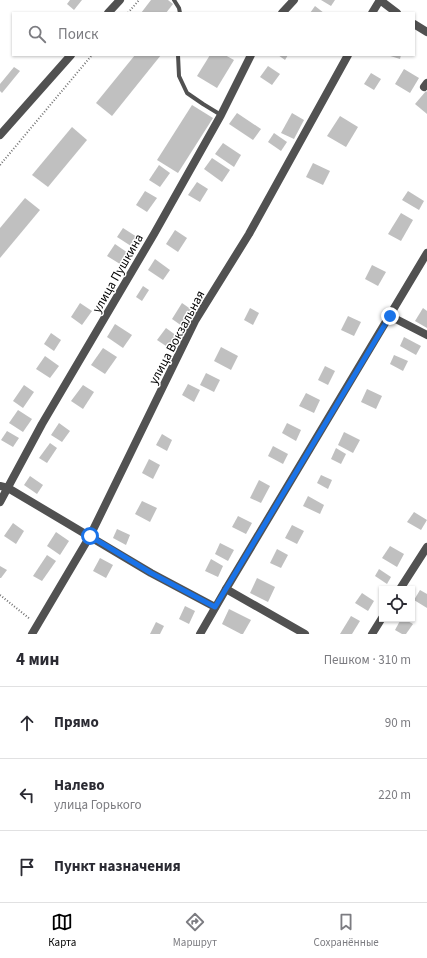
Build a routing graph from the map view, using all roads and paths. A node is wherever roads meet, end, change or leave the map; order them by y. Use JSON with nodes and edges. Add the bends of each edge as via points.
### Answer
{"nodes":[{"id":1,"x":120,"y":0,"type":"edge"},
{"id":2,"x":139,"y":0,"type":"edge"},
{"id":3,"x":174,"y":0,"type":"edge"},
{"id":4,"x":294,"y":0,"type":"edge"},
{"id":5,"x":380,"y":0,"type":"edge"},
{"id":6,"x":109,"y":12,"type":"edge"},
{"id":7,"x":129,"y":12,"type":"edge"},
{"id":8,"x":180,"y":12,"type":"edge"},
{"id":9,"x":283,"y":12,"type":"edge"},
{"id":10,"x":373,"y":12,"type":"edge"},
{"id":11,"x":396,"y":12,"type":"edge"},
{"id":12,"x":415,"y":25,"type":"edge"},
{"id":13,"x":427,"y":32,"type":"edge"},
{"id":14,"x":70,"y":56,"type":"edge"},
{"id":15,"x":91,"y":56,"type":"edge"},
{"id":16,"x":178,"y":56,"type":"edge"},
{"id":17,"x":250,"y":56,"type":"edge"},
{"id":18,"x":347,"y":56,"type":"edge"},
{"id":19,"x":221,"y":115,"type":"junction"},
{"id":20,"x":0,"y":135,"type":"edge"},
{"id":21,"x":0,"y":165,"type":"edge"},
{"id":22,"x":427,"y":253,"type":"edge"},
{"id":23,"x":390,"y":316,"type":"junction"},
{"id":24,"x":427,"y":335,"type":"edge"},
{"id":25,"x":4,"y":487,"type":"edge"},
{"id":26,"x":0,"y":502,"type":"edge"},
{"id":27,"x":90,"y":536,"type":"junction"},
{"id":28,"x":427,"y":547,"type":"edge"},
{"id":29,"x":402,"y":586,"type":"edge"},
{"id":30,"x":226,"y":589,"type":"junction"},
{"id":31,"x":0,"y":595,"type":"edge"},
{"id":32,"x":215,"y":607,"type":"junction"},
{"id":33,"x":380,"y":622,"type":"edge"},
{"id":34,"x":38,"y":625,"type":"junction"},
{"id":35,"x":32,"y":634,"type":"edge"},
{"id":36,"x":200,"y":634,"type":"edge"},
{"id":37,"x":306,"y":634,"type":"edge"},
{"id":38,"x":372,"y":634,"type":"edge"}],
"edges":[{"from":1,"to":6,"type":"street"},
{"from":2,"to":7,"type":"path"},
{"from":3,"to":8,"type":"lane"},
{"from":4,"to":9,"type":"street"},
{"from":5,"to":10,"type":"street"},
{"from":5,"to":11,"type":"street"},
{"from":12,"to":13,"type":"street"},
{"from":14,"to":20,"type":"street"},
{"from":15,"to":21,"type":"path"},
{"from":16,"to":19,"type":"lane","via":[[179,76],[187,93]]},
{"from":17,"to":19,"type":"street","name":"улица Пушкина"},
{"from":18,"to":27,"type":"street","name":"улица Вокзальная","via":[[249,234],[195,321]]},
{"from":19,"to":25,"type":"street","name":"улица Пушкина","via":[[154,234]]},
{"from":22,"to":23,"type":"street"},
{"from":23,"to":24,"type":"street"},
{"from":23,"to":30,"type":"street"},
{"from":25,"to":26,"type":"street","name":"улица Пушкина"},
{"from":25,"to":27,"type":"street"},
{"from":27,"to":32,"type":"street","via":[[151,573]]},
{"from":27,"to":34,"type":"street","name":"улица Вокзальная"},
{"from":28,"to":29,"type":"street"},
{"from":30,"to":32,"type":"street"},
{"from":30,"to":37,"type":"street"},
{"from":31,"to":34,"type":"path"},
{"from":32,"to":36,"type":"street"},
{"from":33,"to":38,"type":"street"},
{"from":34,"to":35,"type":"street","name":"улица Вокзальная"}]}
